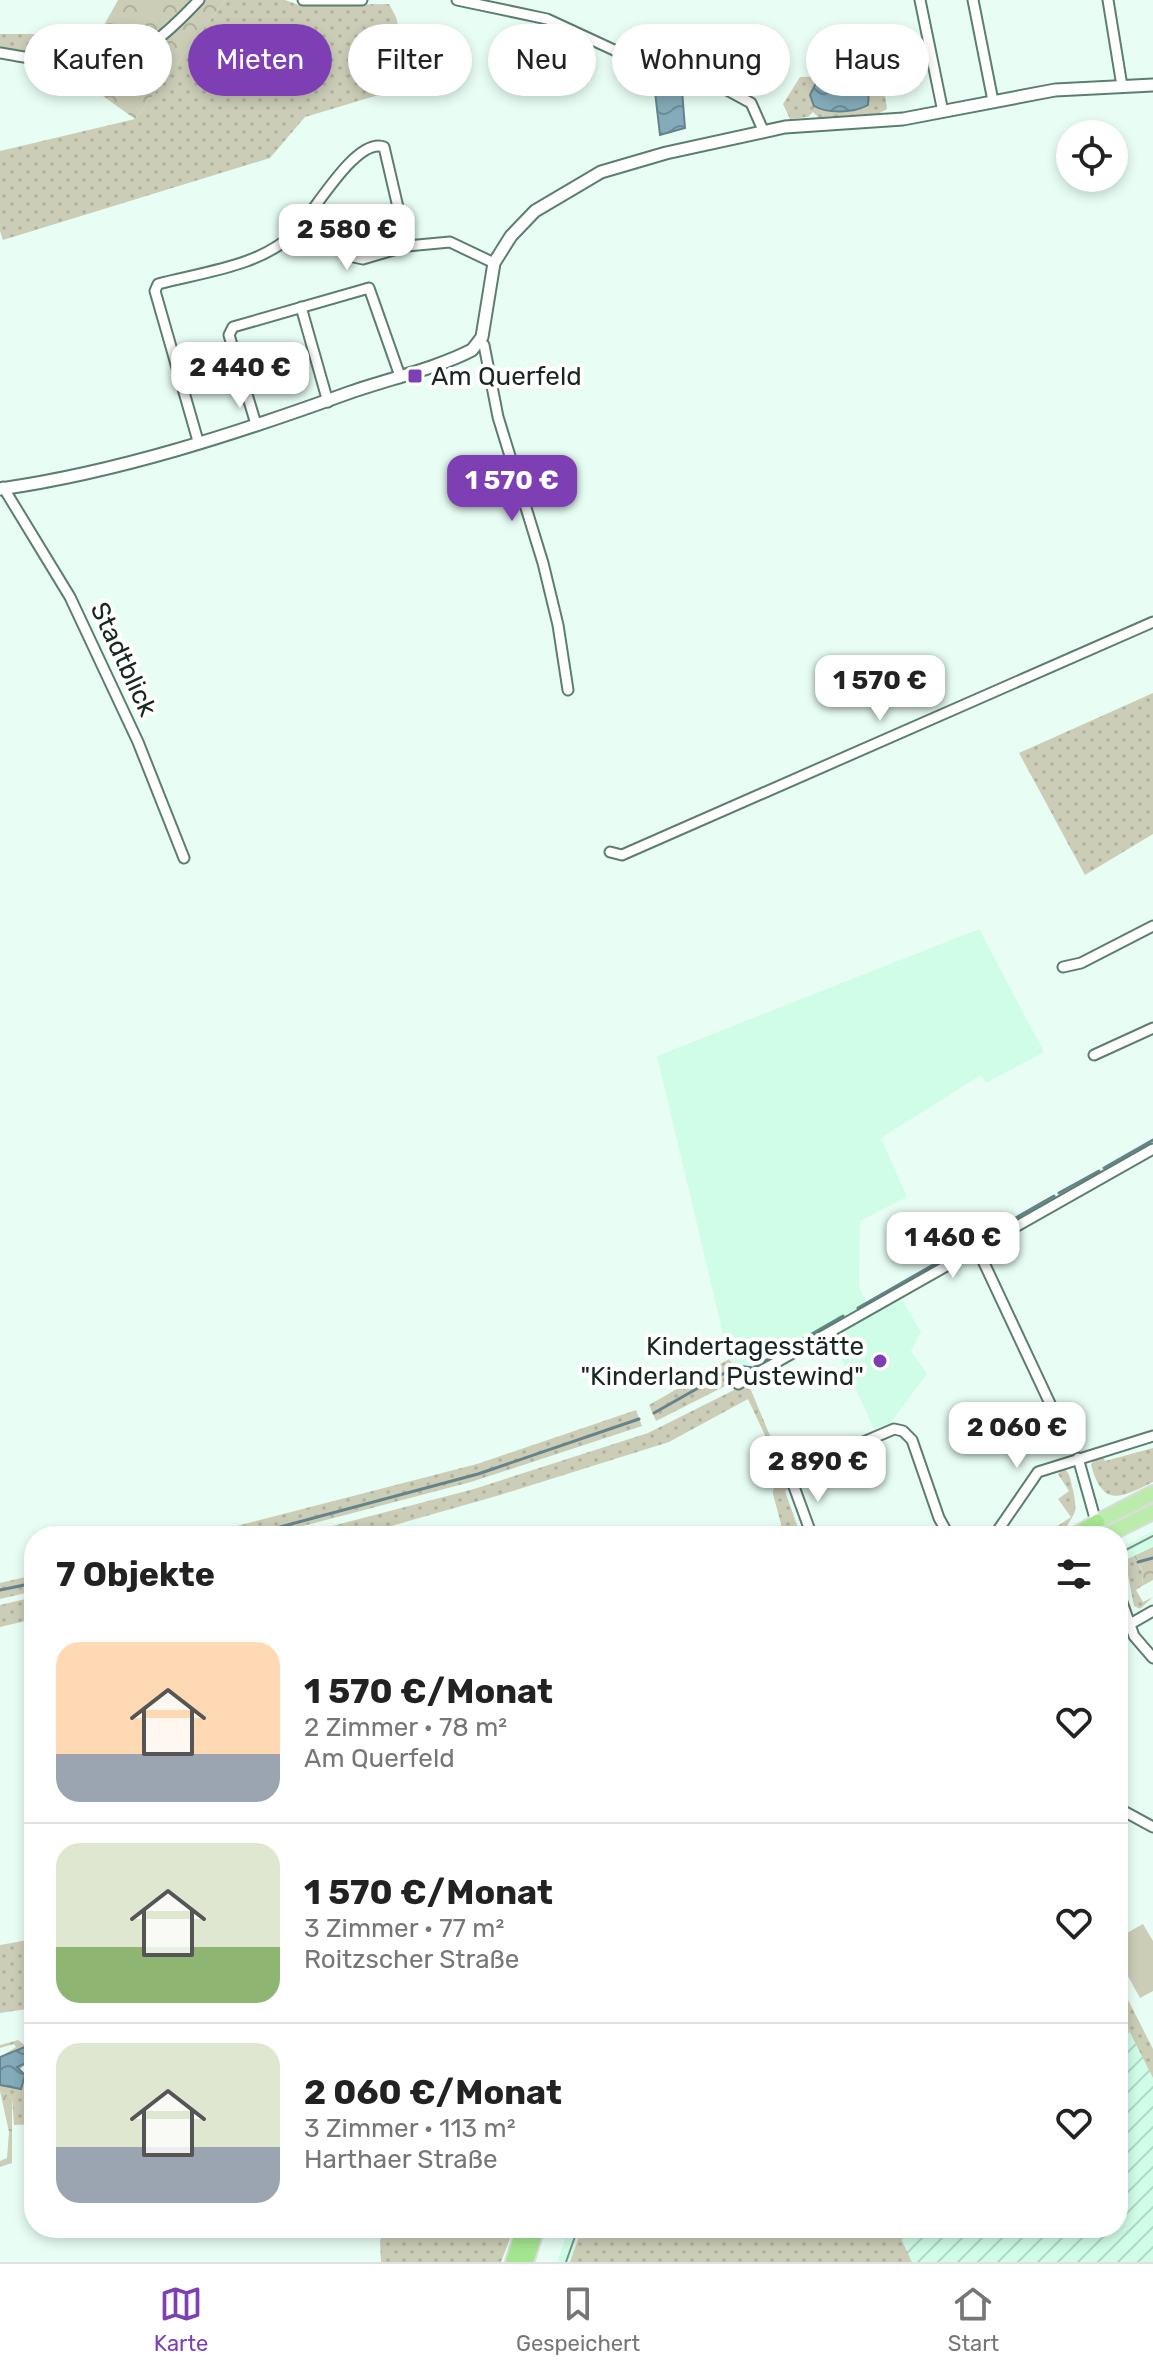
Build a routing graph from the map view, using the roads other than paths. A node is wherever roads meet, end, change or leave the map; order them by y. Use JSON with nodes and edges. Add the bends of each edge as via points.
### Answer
{"nodes":[{"id":1,"x":199,"y":0,"type":"edge"},
{"id":2,"x":303,"y":0,"type":"edge"},
{"id":3,"x":362,"y":0,"type":"edge"},
{"id":4,"x":457,"y":0,"type":"edge"},
{"id":5,"x":920,"y":0,"type":"edge"},
{"id":6,"x":973,"y":0,"type":"edge"},
{"id":7,"x":1108,"y":0,"type":"edge"},
{"id":8,"x":0,"y":53,"type":"edge"},
{"id":9,"x":1153,"y":85,"type":"edge"},
{"id":10,"x":1122,"y":86,"type":"junction"},
{"id":11,"x":993,"y":101,"type":"junction"},
{"id":12,"x":943,"y":112,"type":"junction"},
{"id":13,"x":763,"y":130,"type":"junction"},
{"id":14,"x":314,"y":212,"type":"junction"},
{"id":15,"x":407,"y":246,"type":"junction"},
{"id":16,"x":494,"y":263,"type":"junction"},
{"id":17,"x":301,"y":307,"type":"junction"},
{"id":18,"x":480,"y":342,"type":"junction"},
{"id":19,"x":400,"y":376,"type":"junction"},
{"id":20,"x":328,"y":402,"type":"junction"},
{"id":21,"x":256,"y":424,"type":"junction"},
{"id":22,"x":198,"y":441,"type":"junction"},
{"id":23,"x":2,"y":488,"type":"edge"},
{"id":24,"x":1153,"y":622,"type":"edge"},
{"id":25,"x":568,"y":690,"type":"dead end"},
{"id":26,"x":610,"y":852,"type":"dead end"},
{"id":27,"x":184,"y":858,"type":"dead end"},
{"id":28,"x":1153,"y":926,"type":"edge"},
{"id":29,"x":1063,"y":967,"type":"dead end"},
{"id":30,"x":1153,"y":1028,"type":"edge"},
{"id":31,"x":1094,"y":1055,"type":"dead end"},
{"id":32,"x":1153,"y":1149,"type":"edge"},
{"id":33,"x":977,"y":1248,"type":"junction"},
{"id":34,"x":738,"y":1384,"type":"dead end"},
{"id":35,"x":1061,"y":1427,"type":"dead end"},
{"id":36,"x":1153,"y":1436,"type":"edge"},
{"id":37,"x":1078,"y":1458,"type":"junction"},
{"id":38,"x":1153,"y":1493,"type":"edge"},
{"id":39,"x":1153,"y":1512,"type":"edge"},
{"id":40,"x":808,"y":1526,"type":"edge"},
{"id":41,"x":943,"y":1526,"type":"edge"},
{"id":42,"x":1001,"y":1526,"type":"edge"},
{"id":43,"x":1099,"y":1526,"type":"edge"},
{"id":44,"x":1108,"y":1526,"type":"edge"},
{"id":45,"x":1115,"y":1526,"type":"edge"},
{"id":46,"x":1153,"y":1611,"type":"edge"},
{"id":47,"x":1128,"y":1621,"type":"edge"},
{"id":48,"x":1129,"y":1624,"type":"junction"},
{"id":49,"x":1153,"y":1658,"type":"edge"},
{"id":50,"x":1128,"y":1813,"type":"edge"},
{"id":51,"x":1153,"y":1827,"type":"edge"},
{"id":52,"x":520,"y":2238,"type":"edge"},
{"id":53,"x":534,"y":2238,"type":"edge"},
{"id":54,"x":513,"y":2258,"type":"edge"},
{"id":55,"x":526,"y":2262,"type":"edge"}],
"edges":[{"from":1,"to":8,"type":"street","via":[[146,49],[110,65]]},
{"from":2,"to":3,"type":"street"},
{"from":4,"to":13,"type":"street","via":[[547,19],[642,63],[716,84],[751,103]]},
{"from":5,"to":12,"type":"street"},
{"from":6,"to":11,"type":"street"},
{"from":7,"to":10,"type":"street"},
{"from":9,"to":10,"type":"street"},
{"from":10,"to":11,"type":"street"},
{"from":11,"to":12,"type":"street"},
{"from":12,"to":13,"type":"street"},
{"from":13,"to":16,"type":"street","via":[[636,161],[579,182],[530,216]]},
{"from":14,"to":15,"type":"street","via":[[349,256],[363,259]]},
{"from":14,"to":15,"type":"street","via":[[351,160],[382,145]]},
{"from":14,"to":22,"type":"street","via":[[273,250],[158,284],[155,291]]},
{"from":15,"to":16,"type":"street","via":[[450,242]]},
{"from":16,"to":18,"type":"street"},
{"from":17,"to":19,"type":"street","via":[[369,288]]},
{"from":17,"to":20,"type":"street"},
{"from":17,"to":21,"type":"street","via":[[229,330]]},
{"from":18,"to":19,"type":"street","via":[[464,354]]},
{"from":18,"to":25,"type":"street","via":[[543,563]]},
{"from":19,"to":20,"type":"street"},
{"from":20,"to":21,"type":"street"},
{"from":21,"to":22,"type":"street"},
{"from":22,"to":23,"type":"street","via":[[65,480]]},
{"from":23,"to":27,"type":"street","name":"Stadtblick","via":[[70,597],[138,742]]},
{"from":24,"to":26,"type":"street","via":[[622,855]]},
{"from":28,"to":29,"type":"street"},
{"from":30,"to":31,"type":"street"},
{"from":32,"to":33,"type":"street"},
{"from":33,"to":34,"type":"street"},
{"from":33,"to":35,"type":"street"},
{"from":36,"to":37,"type":"street"},
{"from":37,"to":42,"type":"street","via":[[1038,1472]]},
{"from":37,"to":43,"type":"street"},
{"from":38,"to":44,"type":"main road"},
{"from":39,"to":45,"type":"main road"},
{"from":40,"to":41,"type":"street","via":[[793,1484],[795,1474],[894,1429],[912,1440]]},
{"from":46,"to":48,"type":"street"},
{"from":47,"to":48,"type":"street"},
{"from":48,"to":49,"type":"street"},
{"from":50,"to":51,"type":"street"},
{"from":52,"to":54,"type":"highway"},
{"from":53,"to":55,"type":"highway"}]}
